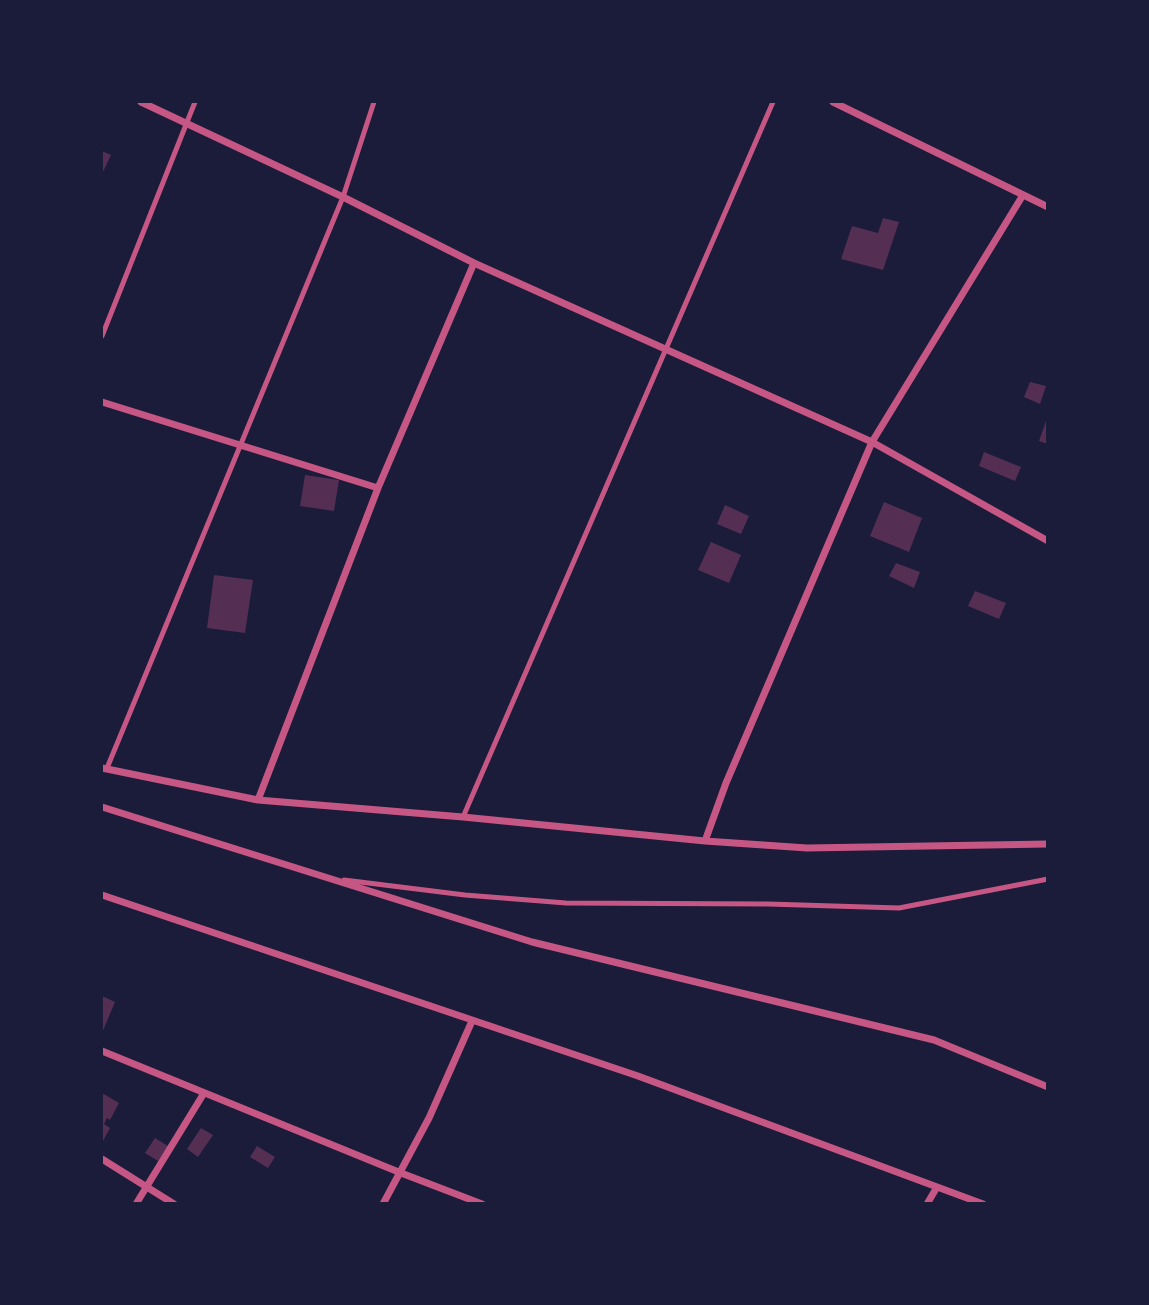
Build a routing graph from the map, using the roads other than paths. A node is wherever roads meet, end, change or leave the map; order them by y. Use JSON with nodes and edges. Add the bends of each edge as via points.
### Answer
{"nodes":[{"id":1,"x":141,"y":102,"type":"edge"},
{"id":2,"x":195,"y":102,"type":"edge"},
{"id":3,"x":374,"y":102,"type":"edge"},
{"id":4,"x":773,"y":102,"type":"edge"},
{"id":5,"x":833,"y":102,"type":"edge"},
{"id":6,"x":186,"y":124,"type":"junction"},
{"id":7,"x":1023,"y":195,"type":"junction"},
{"id":8,"x":343,"y":197,"type":"junction"},
{"id":9,"x":1048,"y":206,"type":"edge"},
{"id":10,"x":474,"y":263,"type":"junction"},
{"id":11,"x":102,"y":336,"type":"edge"},
{"id":12,"x":667,"y":348,"type":"junction"},
{"id":13,"x":102,"y":402,"type":"edge"},
{"id":14,"x":872,"y":442,"type":"junction"},
{"id":15,"x":241,"y":445,"type":"junction"},
{"id":16,"x":378,"y":488,"type":"junction"},
{"id":17,"x":1048,"y":541,"type":"edge"},
{"id":18,"x":104,"y":768,"type":"edge"},
{"id":19,"x":258,"y":800,"type":"junction"},
{"id":20,"x":102,"y":807,"type":"edge"},
{"id":21,"x":463,"y":817,"type":"junction"},
{"id":22,"x":705,"y":841,"type":"junction"},
{"id":23,"x":1048,"y":844,"type":"edge"},
{"id":24,"x":330,"y":878,"type":"junction"},
{"id":25,"x":1048,"y":879,"type":"edge"},
{"id":26,"x":102,"y":895,"type":"edge"},
{"id":27,"x":472,"y":1021,"type":"junction"},
{"id":28,"x":102,"y":1051,"type":"edge"},
{"id":29,"x":1048,"y":1087,"type":"edge"},
{"id":30,"x":204,"y":1093,"type":"junction"},
{"id":31,"x":102,"y":1159,"type":"edge"},
{"id":32,"x":401,"y":1173,"type":"junction"},
{"id":33,"x":146,"y":1186,"type":"junction"},
{"id":34,"x":937,"y":1187,"type":"junction"},
{"id":35,"x":135,"y":1203,"type":"edge"},
{"id":36,"x":174,"y":1203,"type":"edge"},
{"id":37,"x":383,"y":1203,"type":"edge"},
{"id":38,"x":482,"y":1203,"type":"edge"},
{"id":39,"x":927,"y":1203,"type":"edge"},
{"id":40,"x":983,"y":1203,"type":"edge"}],
"edges":[{"from":1,"to":6,"type":"street"},
{"from":2,"to":6,"type":"lane"},
{"from":3,"to":8,"type":"lane"},
{"from":4,"to":12,"type":"lane"},
{"from":5,"to":7,"type":"street"},
{"from":6,"to":8,"type":"street"},
{"from":6,"to":11,"type":"lane"},
{"from":7,"to":9,"type":"street"},
{"from":7,"to":14,"type":"street"},
{"from":8,"to":10,"type":"street"},
{"from":8,"to":15,"type":"lane"},
{"from":10,"to":12,"type":"street"},
{"from":10,"to":16,"type":"street"},
{"from":12,"to":14,"type":"street"},
{"from":12,"to":21,"type":"lane"},
{"from":13,"to":15,"type":"street"},
{"from":14,"to":17,"type":"street"},
{"from":14,"to":22,"type":"street"},
{"from":15,"to":16,"type":"street"},
{"from":15,"to":18,"type":"lane"},
{"from":16,"to":19,"type":"street"},
{"from":18,"to":19,"type":"street"},
{"from":19,"to":21,"type":"street"},
{"from":20,"to":24,"type":"street"},
{"from":21,"to":22,"type":"street"},
{"from":22,"to":23,"type":"street","via":[[807,848]]},
{"from":24,"to":25,"type":"lane","via":[[566,903],[900,908]]},
{"from":24,"to":29,"type":"street","via":[[532,942],[934,1040]]},
{"from":26,"to":27,"type":"street"},
{"from":27,"to":32,"type":"street"},
{"from":27,"to":34,"type":"street","via":[[638,1076]]},
{"from":28,"to":30,"type":"street"},
{"from":30,"to":32,"type":"street"},
{"from":30,"to":33,"type":"street"},
{"from":31,"to":33,"type":"street"},
{"from":32,"to":37,"type":"street"},
{"from":32,"to":38,"type":"street"},
{"from":33,"to":35,"type":"street"},
{"from":33,"to":36,"type":"street"},
{"from":34,"to":39,"type":"street"},
{"from":34,"to":40,"type":"street"}]}
